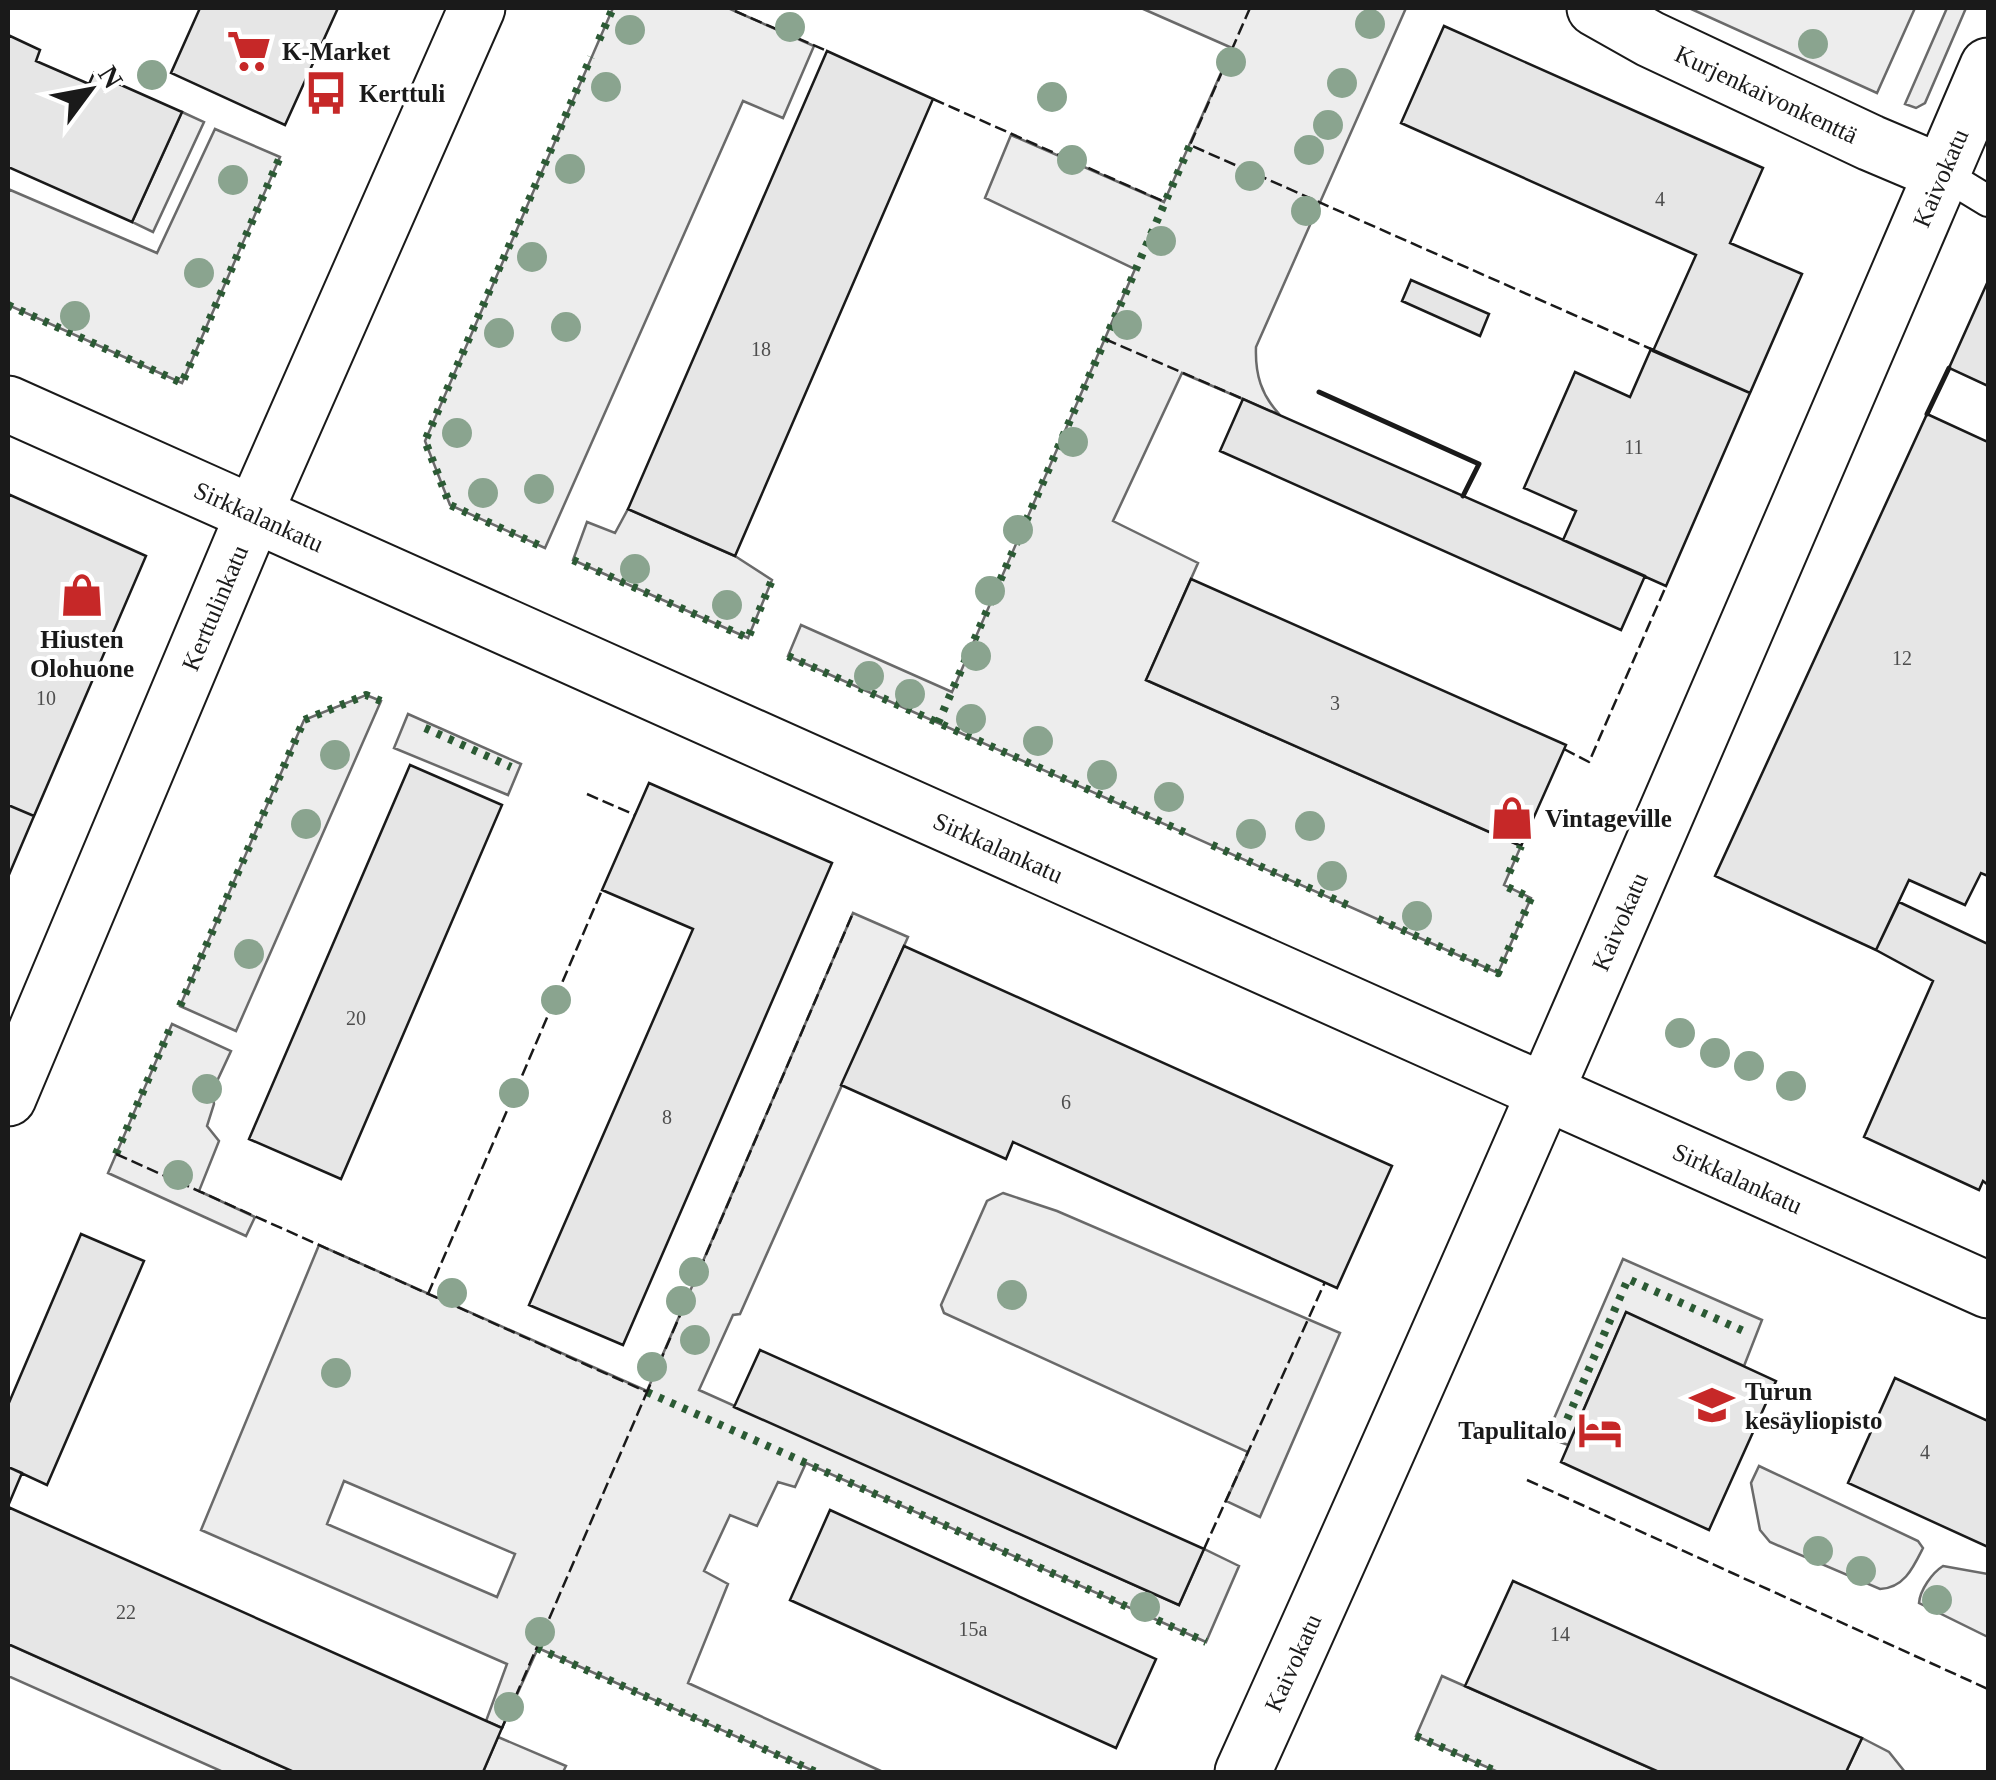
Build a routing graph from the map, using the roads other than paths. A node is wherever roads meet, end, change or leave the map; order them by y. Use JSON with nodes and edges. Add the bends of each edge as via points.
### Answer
{"nodes":[{"id":1,"x":477,"y":8,"type":"edge"},
{"id":2,"x":1595,"y":8,"type":"edge"},
{"id":3,"x":1988,"y":66,"type":"edge"},
{"id":4,"x":1942,"y":173,"type":"junction"},
{"id":5,"x":1988,"y":201,"type":"edge"},
{"id":6,"x":8,"y":404,"type":"edge"},
{"id":7,"x":252,"y":516,"type":"junction"},
{"id":8,"x":1544,"y":1093,"type":"junction"},
{"id":9,"x":8,"y":1098,"type":"edge"},
{"id":10,"x":1988,"y":1290,"type":"edge"},
{"id":11,"x":1244,"y":1772,"type":"edge"}],
"edges":[{"from":1,"to":7,"type":"street","name":"Kerttulinkatu"},
{"from":2,"to":4,"type":"street","name":"Kurjenkaivonkenttä"},
{"from":3,"to":4,"type":"street","name":"Kaivokatu"},
{"from":4,"to":5,"type":"lane"},
{"from":4,"to":8,"type":"street","name":"Kaivokatu"},
{"from":6,"to":7,"type":"street","name":"Sirkkalankatu"},
{"from":7,"to":8,"type":"street","name":"Sirkkalankatu"},
{"from":7,"to":9,"type":"street","name":"Kerttulinkatu"},
{"from":8,"to":10,"type":"street","name":"Sirkkalankatu"},
{"from":8,"to":11,"type":"street","name":"Kaivokatu"}]}
